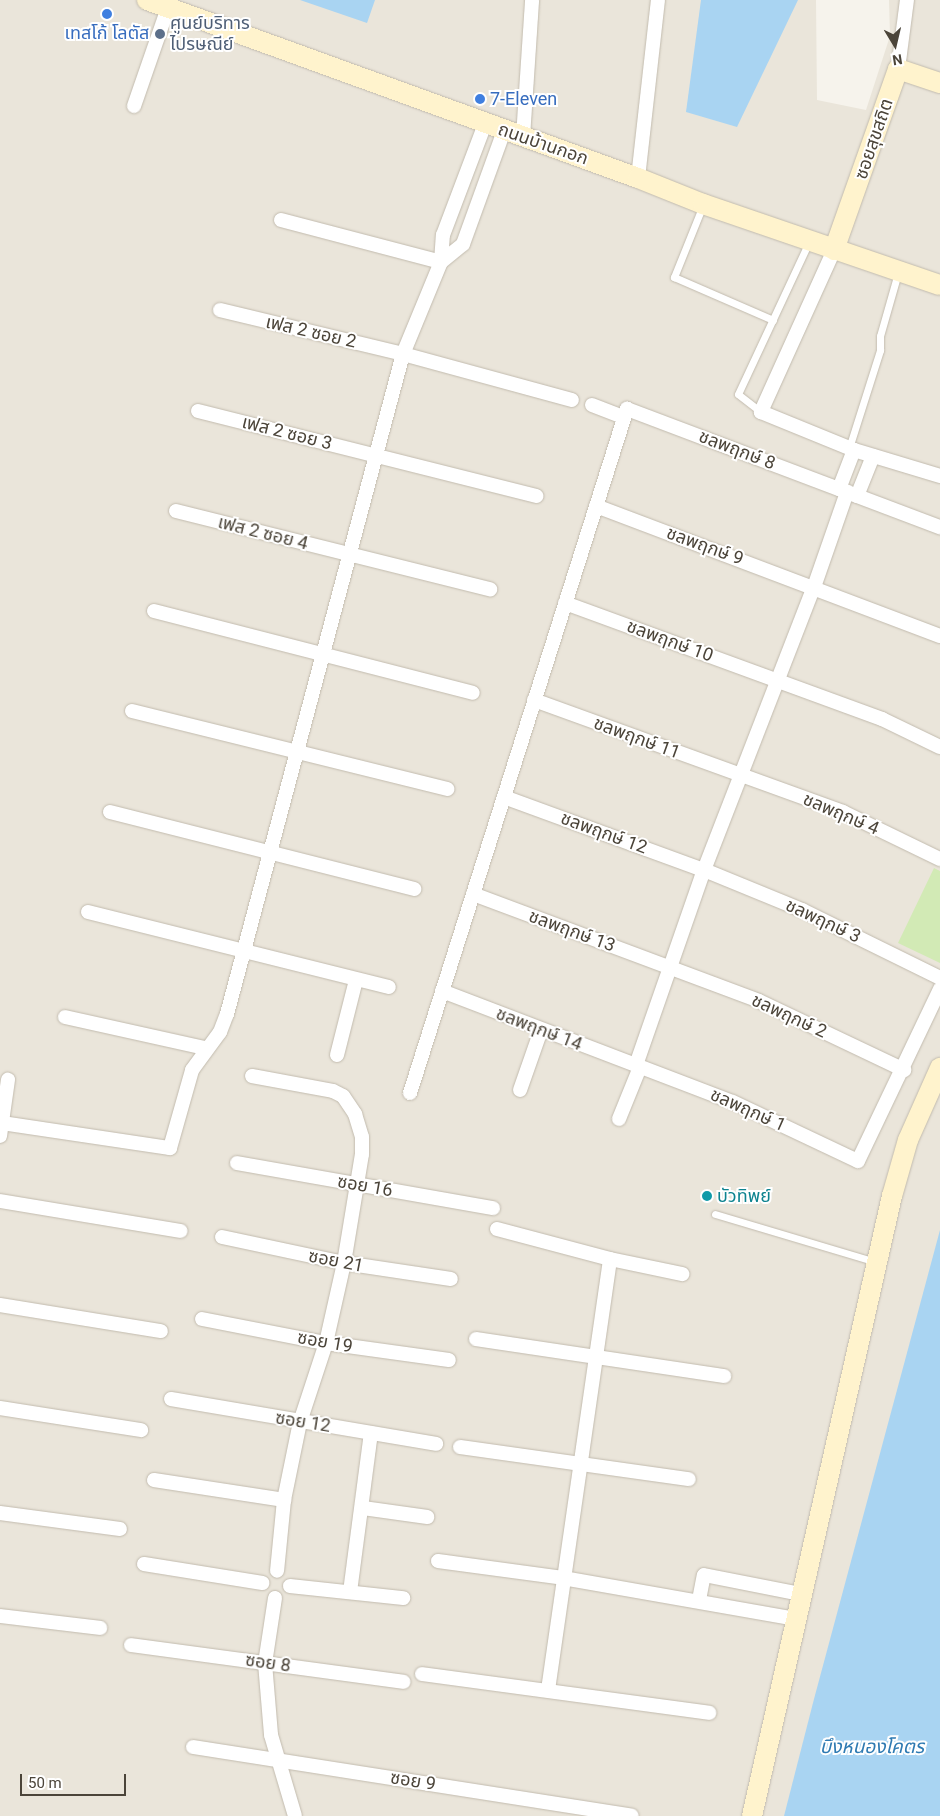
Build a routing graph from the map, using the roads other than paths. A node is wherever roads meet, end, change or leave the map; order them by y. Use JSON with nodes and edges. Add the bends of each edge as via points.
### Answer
{"nodes":[{"id":1,"x":148,"y":0,"type":"edge"},
{"id":2,"x":532,"y":0,"type":"edge"},
{"id":3,"x":658,"y":0,"type":"edge"},
{"id":4,"x":907,"y":0,"type":"edge"},
{"id":5,"x":168,"y":8,"type":"junction"},
{"id":6,"x":898,"y":70,"type":"junction"},
{"id":7,"x":940,"y":83,"type":"edge"},
{"id":8,"x":134,"y":106,"type":"dead end"},
{"id":9,"x":485,"y":124,"type":"junction"},
{"id":10,"x":504,"y":131,"type":"junction"},
{"id":11,"x":523,"y":138,"type":"junction"},
{"id":12,"x":638,"y":178,"type":"junction"},
{"id":13,"x":703,"y":204,"type":"junction"},
{"id":14,"x":281,"y":220,"type":"dead end"},
{"id":15,"x":809,"y":241,"type":"junction"},
{"id":16,"x":834,"y":250,"type":"junction"},
{"id":17,"x":442,"y":262,"type":"junction"},
{"id":18,"x":898,"y":272,"type":"junction"},
{"id":19,"x":940,"y":285,"type":"edge"},
{"id":20,"x":220,"y":310,"type":"dead end"},
{"id":21,"x":773,"y":320,"type":"junction"},
{"id":22,"x":403,"y":354,"type":"junction"},
{"id":23,"x":572,"y":400,"type":"dead end"},
{"id":24,"x":592,"y":406,"type":"dead end"},
{"id":25,"x":198,"y":411,"type":"dead end"},
{"id":26,"x":761,"y":412,"type":"junction"},
{"id":27,"x":625,"y":413,"type":"junction"},
{"id":28,"x":851,"y":449,"type":"junction"},
{"id":29,"x":376,"y":455,"type":"junction"},
{"id":30,"x":873,"y":456,"type":"junction"},
{"id":31,"x":940,"y":476,"type":"edge"},
{"id":32,"x":848,"y":492,"type":"junction"},
{"id":33,"x":536,"y":496,"type":"dead end"},
{"id":34,"x":596,"y":506,"type":"junction"},
{"id":35,"x":176,"y":511,"type":"dead end"},
{"id":36,"x":940,"y":527,"type":"edge"},
{"id":37,"x":350,"y":554,"type":"junction"},
{"id":38,"x":814,"y":587,"type":"junction"},
{"id":39,"x":490,"y":589,"type":"dead end"},
{"id":40,"x":565,"y":603,"type":"junction"},
{"id":41,"x":154,"y":611,"type":"dead end"},
{"id":42,"x":940,"y":636,"type":"edge"},
{"id":43,"x":324,"y":654,"type":"junction"},
{"id":44,"x":776,"y":680,"type":"junction"},
{"id":45,"x":473,"y":693,"type":"dead end"},
{"id":46,"x":534,"y":700,"type":"junction"},
{"id":47,"x":132,"y":711,"type":"dead end"},
{"id":48,"x":940,"y":747,"type":"edge"},
{"id":49,"x":297,"y":753,"type":"junction"},
{"id":50,"x":740,"y":775,"type":"junction"},
{"id":51,"x":447,"y":790,"type":"dead end"},
{"id":52,"x":504,"y":797,"type":"junction"},
{"id":53,"x":110,"y":812,"type":"dead end"},
{"id":54,"x":271,"y":852,"type":"junction"},
{"id":55,"x":940,"y":859,"type":"edge"},
{"id":56,"x":704,"y":870,"type":"junction"},
{"id":57,"x":414,"y":889,"type":"dead end"},
{"id":58,"x":473,"y":894,"type":"junction"},
{"id":59,"x":88,"y":912,"type":"dead end"},
{"id":60,"x":245,"y":951,"type":"junction"},
{"id":61,"x":672,"y":968,"type":"junction"},
{"id":62,"x":940,"y":978,"type":"edge"},
{"id":63,"x":356,"y":980,"type":"junction"},
{"id":64,"x":389,"y":987,"type":"dead end"},
{"id":65,"x":940,"y":989,"type":"edge"},
{"id":66,"x":442,"y":991,"type":"junction"},
{"id":67,"x":65,"y":1017,"type":"dead end"},
{"id":68,"x":541,"y":1030,"type":"junction"},
{"id":69,"x":206,"y":1048,"type":"junction"},
{"id":70,"x":337,"y":1055,"type":"dead end"},
{"id":71,"x":638,"y":1066,"type":"junction"},
{"id":72,"x":940,"y":1068,"type":"edge"},
{"id":73,"x":904,"y":1070,"type":"junction"},
{"id":74,"x":252,"y":1076,"type":"dead end"},
{"id":75,"x":5,"y":1087,"type":"edge"},
{"id":76,"x":520,"y":1090,"type":"dead end"},
{"id":77,"x":410,"y":1093,"type":"dead end"},
{"id":78,"x":619,"y":1119,"type":"dead end"},
{"id":79,"x":1,"y":1130,"type":"edge"},
{"id":80,"x":237,"y":1163,"type":"dead end"},
{"id":81,"x":357,"y":1184,"type":"junction"},
{"id":82,"x":0,"y":1201,"type":"edge"},
{"id":83,"x":493,"y":1208,"type":"dead end"},
{"id":84,"x":715,"y":1214,"type":"dead end"},
{"id":85,"x":497,"y":1229,"type":"dead end"},
{"id":86,"x":181,"y":1231,"type":"dead end"},
{"id":87,"x":222,"y":1238,"type":"dead end"},
{"id":88,"x":610,"y":1259,"type":"junction"},
{"id":89,"x":344,"y":1263,"type":"junction"},
{"id":90,"x":879,"y":1263,"type":"junction"},
{"id":91,"x":682,"y":1274,"type":"dead end"},
{"id":92,"x":451,"y":1279,"type":"dead end"},
{"id":93,"x":0,"y":1305,"type":"edge"},
{"id":94,"x":202,"y":1318,"type":"dead end"},
{"id":95,"x":162,"y":1331,"type":"dead end"},
{"id":96,"x":476,"y":1339,"type":"dead end"},
{"id":97,"x":326,"y":1343,"type":"junction"},
{"id":98,"x":595,"y":1355,"type":"junction"},
{"id":99,"x":449,"y":1360,"type":"dead end"},
{"id":100,"x":724,"y":1376,"type":"dead end"},
{"id":101,"x":171,"y":1399,"type":"dead end"},
{"id":102,"x":0,"y":1408,"type":"edge"},
{"id":103,"x":300,"y":1422,"type":"junction"},
{"id":104,"x":141,"y":1430,"type":"dead end"},
{"id":105,"x":372,"y":1433,"type":"junction"},
{"id":106,"x":436,"y":1444,"type":"dead end"},
{"id":107,"x":460,"y":1447,"type":"dead end"},
{"id":108,"x":580,"y":1464,"type":"junction"},
{"id":109,"x":689,"y":1479,"type":"dead end"},
{"id":110,"x":154,"y":1480,"type":"dead end"},
{"id":111,"x":284,"y":1500,"type":"junction"},
{"id":112,"x":363,"y":1508,"type":"junction"},
{"id":113,"x":0,"y":1514,"type":"edge"},
{"id":114,"x":427,"y":1517,"type":"dead end"},
{"id":115,"x":120,"y":1529,"type":"dead end"},
{"id":116,"x":438,"y":1561,"type":"dead end"},
{"id":117,"x":144,"y":1564,"type":"dead end"},
{"id":118,"x":277,"y":1571,"type":"junction"},
{"id":119,"x":563,"y":1578,"type":"junction"},
{"id":120,"x":262,"y":1584,"type":"junction"},
{"id":121,"x":290,"y":1586,"type":"junction"},
{"id":122,"x":350,"y":1592,"type":"junction"},
{"id":123,"x":801,"y":1594,"type":"junction"},
{"id":124,"x":275,"y":1598,"type":"junction"},
{"id":125,"x":403,"y":1598,"type":"dead end"},
{"id":126,"x":699,"y":1600,"type":"junction"},
{"id":127,"x":0,"y":1616,"type":"edge"},
{"id":128,"x":795,"y":1619,"type":"junction"},
{"id":129,"x":100,"y":1628,"type":"dead end"},
{"id":130,"x":131,"y":1645,"type":"dead end"},
{"id":131,"x":265,"y":1663,"type":"junction"},
{"id":132,"x":422,"y":1674,"type":"dead end"},
{"id":133,"x":404,"y":1682,"type":"dead end"},
{"id":134,"x":548,"y":1690,"type":"junction"},
{"id":135,"x":709,"y":1713,"type":"dead end"},
{"id":136,"x":193,"y":1747,"type":"dead end"},
{"id":137,"x":276,"y":1758,"type":"junction"},
{"id":138,"x":295,"y":1816,"type":"edge"},
{"id":139,"x":632,"y":1816,"type":"edge"},
{"id":140,"x":752,"y":1816,"type":"edge"}],
"edges":[{"from":1,"to":5,"type":"street","name":"ถนนบ้านกอก"},
{"from":2,"to":11,"type":"street"},
{"from":3,"to":12,"type":"street"},
{"from":4,"to":6,"type":"street"},
{"from":5,"to":8,"type":"street"},
{"from":5,"to":9,"type":"street","name":"ถนนบ้านกอก"},
{"from":6,"to":7,"type":"street"},
{"from":6,"to":16,"type":"street","name":"ซอยสุขสถิต"},
{"from":9,"to":10,"type":"street","name":"ถนนบ้านกอก"},
{"from":9,"to":17,"type":"street","via":[[443,236]]},
{"from":10,"to":11,"type":"street","name":"ถนนบ้านกอก"},
{"from":10,"to":17,"type":"street","via":[[463,244]]},
{"from":11,"to":12,"type":"street","name":"ถนนบ้านกอก"},
{"from":12,"to":13,"type":"street","name":"ถนนบ้านกอก"},
{"from":13,"to":15,"type":"street","name":"ถนนบ้านกอก"},
{"from":13,"to":21,"type":"lane","via":[[674,277]]},
{"from":14,"to":17,"type":"street"},
{"from":15,"to":16,"type":"street","name":"ถนนบ้านกอก"},
{"from":15,"to":21,"type":"lane"},
{"from":16,"to":18,"type":"street","name":"ถนนบ้านกอก"},
{"from":16,"to":26,"type":"street"},
{"from":17,"to":22,"type":"street"},
{"from":18,"to":19,"type":"street","name":"ถนนบ้านกอก"},
{"from":18,"to":28,"type":"lane","via":[[880,336],[880,350]]},
{"from":20,"to":22,"type":"street","name":"เฟส 2 ซอย 2"},
{"from":21,"to":26,"type":"lane","via":[[738,394]]},
{"from":22,"to":23,"type":"street","name":"เฟส 2 ซอย 2"},
{"from":22,"to":29,"type":"street"},
{"from":24,"to":27,"type":"street","name":"ชลพฤกษ์ 8"},
{"from":25,"to":29,"type":"street","name":"เฟส 2 ซอย 3"},
{"from":26,"to":28,"type":"street"},
{"from":27,"to":32,"type":"street","name":"ชลพฤกษ์ 8"},
{"from":27,"to":34,"type":"street"},
{"from":28,"to":30,"type":"street"},
{"from":28,"to":32,"type":"street"},
{"from":29,"to":33,"type":"street","name":"เฟส 2 ซอย 3"},
{"from":29,"to":37,"type":"street"},
{"from":30,"to":31,"type":"street"},
{"from":30,"to":32,"type":"street"},
{"from":32,"to":36,"type":"street","name":"ชลพฤกษ์ 8"},
{"from":32,"to":38,"type":"street"},
{"from":34,"to":38,"type":"street","name":"ชลพฤกษ์ 9"},
{"from":34,"to":40,"type":"street"},
{"from":35,"to":37,"type":"street","name":"เฟส 2 ซอย 4"},
{"from":37,"to":39,"type":"street","name":"เฟส 2 ซอย 4"},
{"from":37,"to":43,"type":"street"},
{"from":38,"to":42,"type":"street","name":"ชลพฤกษ์ 9"},
{"from":38,"to":44,"type":"street"},
{"from":40,"to":44,"type":"street","name":"ชลพฤกษ์ 10"},
{"from":40,"to":46,"type":"street"},
{"from":41,"to":43,"type":"street"},
{"from":43,"to":45,"type":"street"},
{"from":43,"to":49,"type":"street"},
{"from":44,"to":48,"type":"street","name":"ชลพฤกษ์ 10","via":[[882,719]]},
{"from":44,"to":50,"type":"street"},
{"from":46,"to":50,"type":"street","name":"ชลพฤกษ์ 11"},
{"from":46,"to":52,"type":"street"},
{"from":47,"to":49,"type":"street"},
{"from":49,"to":51,"type":"street"},
{"from":49,"to":54,"type":"street"},
{"from":50,"to":55,"type":"street","name":"ชลพฤกษ์ 4","via":[[843,812]]},
{"from":50,"to":56,"type":"street"},
{"from":52,"to":56,"type":"street","name":"ชลพฤกษ์ 12"},
{"from":52,"to":58,"type":"street"},
{"from":53,"to":54,"type":"street"},
{"from":54,"to":57,"type":"street"},
{"from":54,"to":60,"type":"street"},
{"from":56,"to":61,"type":"street"},
{"from":56,"to":62,"type":"street","name":"ชลพฤกษ์ 3","via":[[802,910]]},
{"from":58,"to":61,"type":"street","name":"ชลพฤกษ์ 13"},
{"from":58,"to":66,"type":"street"},
{"from":59,"to":60,"type":"street"},
{"from":60,"to":63,"type":"street"},
{"from":60,"to":69,"type":"street","via":[[222,1027]]},
{"from":61,"to":71,"type":"street"},
{"from":61,"to":73,"type":"street","name":"ชลพฤกษ์ 2","via":[[759,1002]]},
{"from":63,"to":64,"type":"street"},
{"from":63,"to":70,"type":"street"},
{"from":65,"to":73,"type":"street"},
{"from":66,"to":68,"type":"street","name":"ชลพฤกษ์ 14"},
{"from":66,"to":77,"type":"street"},
{"from":67,"to":69,"type":"street"},
{"from":68,"to":71,"type":"street","name":"ชลพฤกษ์ 14"},
{"from":68,"to":76,"type":"street"},
{"from":69,"to":79,"type":"street","via":[[190,1076],[170,1148]]},
{"from":71,"to":73,"type":"street","name":"ชลพฤกษ์ 1","via":[[733,1102],[858,1161]]},
{"from":71,"to":78,"type":"street"},
{"from":72,"to":90,"type":"street","via":[[908,1140]]},
{"from":74,"to":81,"type":"street","via":[[333,1091],[343,1096],[355,1114],[362,1137]]},
{"from":75,"to":79,"type":"street"},
{"from":80,"to":81,"type":"street","name":"ซอย 16"},
{"from":81,"to":83,"type":"street","name":"ซอย 16"},
{"from":81,"to":89,"type":"street"},
{"from":82,"to":86,"type":"street"},
{"from":84,"to":90,"type":"lane"},
{"from":85,"to":88,"type":"street"},
{"from":87,"to":89,"type":"street","name":"ซอย 21"},
{"from":88,"to":91,"type":"street"},
{"from":88,"to":98,"type":"street"},
{"from":89,"to":92,"type":"street","name":"ซอย 21"},
{"from":89,"to":97,"type":"street"},
{"from":90,"to":123,"type":"street"},
{"from":93,"to":95,"type":"street"},
{"from":94,"to":97,"type":"street","name":"ซอย 19"},
{"from":96,"to":98,"type":"street"},
{"from":97,"to":99,"type":"street","name":"ซอย 19"},
{"from":97,"to":103,"type":"street"},
{"from":98,"to":100,"type":"street"},
{"from":98,"to":108,"type":"street"},
{"from":101,"to":103,"type":"street","name":"ซอย 12"},
{"from":102,"to":104,"type":"street"},
{"from":103,"to":105,"type":"street","name":"ซอย 12"},
{"from":103,"to":111,"type":"street"},
{"from":105,"to":106,"type":"street","name":"ซอย 12"},
{"from":105,"to":112,"type":"street"},
{"from":107,"to":108,"type":"street"},
{"from":108,"to":109,"type":"street"},
{"from":108,"to":119,"type":"street"},
{"from":110,"to":111,"type":"street"},
{"from":111,"to":118,"type":"street"},
{"from":112,"to":114,"type":"street"},
{"from":112,"to":122,"type":"street"},
{"from":113,"to":115,"type":"street"},
{"from":116,"to":119,"type":"street"},
{"from":117,"to":120,"type":"street"},
{"from":118,"to":120,"type":"street","via":[[267,1574]]},
{"from":118,"to":121,"type":"street","via":[[287,1576]]},
{"from":119,"to":126,"type":"street"},
{"from":119,"to":134,"type":"street"},
{"from":120,"to":124,"type":"street","via":[[266,1593]]},
{"from":121,"to":122,"type":"street"},
{"from":121,"to":124,"type":"street","via":[[285,1595]]},
{"from":122,"to":125,"type":"street"},
{"from":123,"to":126,"type":"street","via":[[704,1575]]},
{"from":123,"to":128,"type":"street"},
{"from":124,"to":131,"type":"street"},
{"from":126,"to":128,"type":"street"},
{"from":127,"to":129,"type":"street"},
{"from":128,"to":140,"type":"street"},
{"from":130,"to":131,"type":"street","name":"ซอย 8"},
{"from":131,"to":133,"type":"street","name":"ซอย 8"},
{"from":131,"to":137,"type":"street"},
{"from":132,"to":134,"type":"street"},
{"from":134,"to":135,"type":"street"},
{"from":136,"to":137,"type":"street","name":"ซอย 9"},
{"from":137,"to":138,"type":"street"},
{"from":137,"to":139,"type":"street","name":"ซอย 9"}]}
